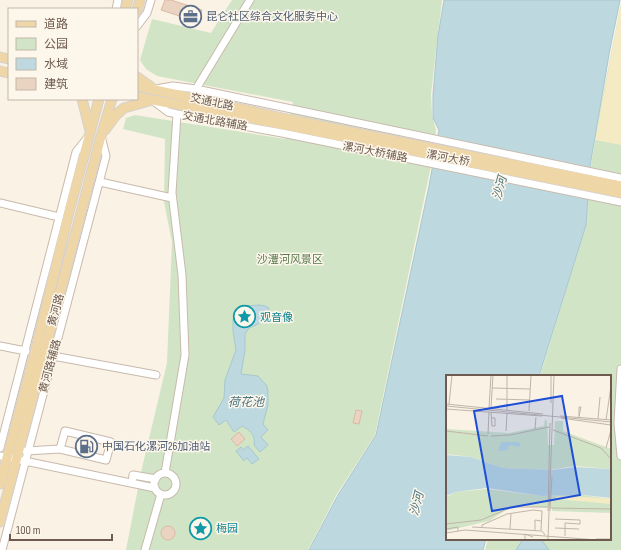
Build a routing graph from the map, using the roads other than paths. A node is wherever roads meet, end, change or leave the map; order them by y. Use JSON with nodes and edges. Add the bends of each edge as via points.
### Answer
{"nodes":[{"id":1,"x":151,"y":0,"type":"edge"},
{"id":2,"x":250,"y":0,"type":"edge"},
{"id":3,"x":138,"y":25,"type":"edge"},
{"id":4,"x":138,"y":78,"type":"edge"},
{"id":5,"x":138,"y":86,"type":"edge"},
{"id":6,"x":154,"y":89,"type":"junction"},
{"id":7,"x":196,"y":89,"type":"junction"},
{"id":8,"x":138,"y":97,"type":"edge"},
{"id":9,"x":82,"y":100,"type":"edge"},
{"id":10,"x":99,"y":100,"type":"edge"},
{"id":11,"x":112,"y":100,"type":"edge"},
{"id":12,"x":152,"y":100,"type":"junction"},
{"id":13,"x":177,"y":114,"type":"junction"},
{"id":14,"x":285,"y":126,"type":"junction"},
{"id":15,"x":90,"y":133,"type":"junction"},
{"id":16,"x":101,"y":136,"type":"junction"},
{"id":17,"x":100,"y":182,"type":"junction"},
{"id":18,"x":613,"y":186,"type":"edge"},
{"id":19,"x":621,"y":186,"type":"edge"},
{"id":20,"x":621,"y":194,"type":"edge"},
{"id":21,"x":172,"y":198,"type":"junction"},
{"id":22,"x":621,"y":202,"type":"edge"},
{"id":23,"x":0,"y":203,"type":"edge"},
{"id":24,"x":59,"y":217,"type":"junction"},
{"id":25,"x":0,"y":346,"type":"edge"},
{"id":26,"x":26,"y":351,"type":"junction"},
{"id":27,"x":53,"y":356,"type":"junction"},
{"id":28,"x":621,"y":369,"type":"edge"},
{"id":29,"x":156,"y":375,"type":"dead end"},
{"id":30,"x":3,"y":446,"type":"edge"},
{"id":31,"x":60,"y":449,"type":"junction"},
{"id":32,"x":24,"y":450,"type":"junction"},
{"id":33,"x":4,"y":456,"type":"edge"},
{"id":34,"x":621,"y":456,"type":"edge"},
{"id":35,"x":21,"y":460,"type":"junction"},
{"id":36,"x":165,"y":473,"type":"junction"},
{"id":37,"x":156,"y":479,"type":"junction"},
{"id":38,"x":0,"y":484,"type":"edge"},
{"id":39,"x":132,"y":484,"type":"junction"},
{"id":40,"x":155,"y":488,"type":"junction"},
{"id":41,"x":161,"y":494,"type":"junction"},
{"id":42,"x":0,"y":522,"type":"edge"},
{"id":43,"x":2,"y":550,"type":"edge"},
{"id":44,"x":145,"y":550,"type":"edge"}],
"edges":[{"from":1,"to":3,"type":"street","via":[[148,13]]},
{"from":2,"to":7,"type":"street"},
{"from":4,"to":6,"type":"main road"},
{"from":5,"to":6,"type":"main road","name":"交通北路"},
{"from":6,"to":7,"type":"street","via":[[173,86]]},
{"from":6,"to":14,"type":"main road","name":"交通北路"},
{"from":7,"to":18,"type":"street"},
{"from":8,"to":12,"type":"main road","name":"交通北路"},
{"from":9,"to":15,"type":"main road"},
{"from":10,"to":15,"type":"main road","name":"黄河路"},
{"from":11,"to":16,"type":"main road","name":"黄河路"},
{"from":12,"to":13,"type":"street","name":"交通北路辅路","via":[[168,112]]},
{"from":12,"to":14,"type":"main road","name":"交通北路"},
{"from":12,"to":16,"type":"main road","via":[[124,108]]},
{"from":13,"to":14,"type":"street","name":"交通北路辅路"},
{"from":13,"to":21,"type":"street"},
{"from":14,"to":18,"type":"main road","name":"漯河大桥"},
{"from":15,"to":24,"type":"street","via":[[76,152]]},
{"from":15,"to":30,"type":"main road","name":"黄河路","via":[[36,353]]},
{"from":16,"to":17,"type":"street","name":"黄河路辅路","via":[[106,156]]},
{"from":16,"to":32,"type":"main road","name":"黄河路"},
{"from":17,"to":21,"type":"street"},
{"from":17,"to":27,"type":"street","name":"黄河路辅路"},
{"from":18,"to":19,"type":"main road"},
{"from":18,"to":20,"type":"main road"},
{"from":18,"to":22,"type":"street"},
{"from":21,"to":36,"type":"street","via":[[182,275],[185,355]]},
{"from":23,"to":24,"type":"street"},
{"from":24,"to":26,"type":"street"},
{"from":25,"to":26,"type":"street"},
{"from":26,"to":30,"type":"street"},
{"from":27,"to":29,"type":"street"},
{"from":27,"to":32,"type":"street","name":"黄河路辅路"},
{"from":28,"to":34,"type":"street","via":[[618,422]]},
{"from":30,"to":32,"type":"street"},
{"from":30,"to":33,"type":"main road","name":"黄河路"},
{"from":31,"to":31,"type":"street","via":[[106,460],[111,442],[65,431]]},
{"from":31,"to":32,"type":"street"},
{"from":32,"to":35,"type":"main road","name":"黄河路"},
{"from":33,"to":35,"type":"street"},
{"from":33,"to":38,"type":"main road","name":"黄河路"},
{"from":35,"to":39,"type":"street"},
{"from":35,"to":42,"type":"main road","name":"黄河路"},
{"from":35,"to":43,"type":"street"},
{"from":36,"to":37,"type":"street"},
{"from":36,"to":41,"type":"street","via":[[172,475],[176,484],[174,491],[168,495]]},
{"from":37,"to":39,"type":"street","via":[[133,475]]},
{"from":37,"to":40,"type":"street"},
{"from":39,"to":40,"type":"street"},
{"from":40,"to":41,"type":"street"},
{"from":41,"to":44,"type":"street"}]}
